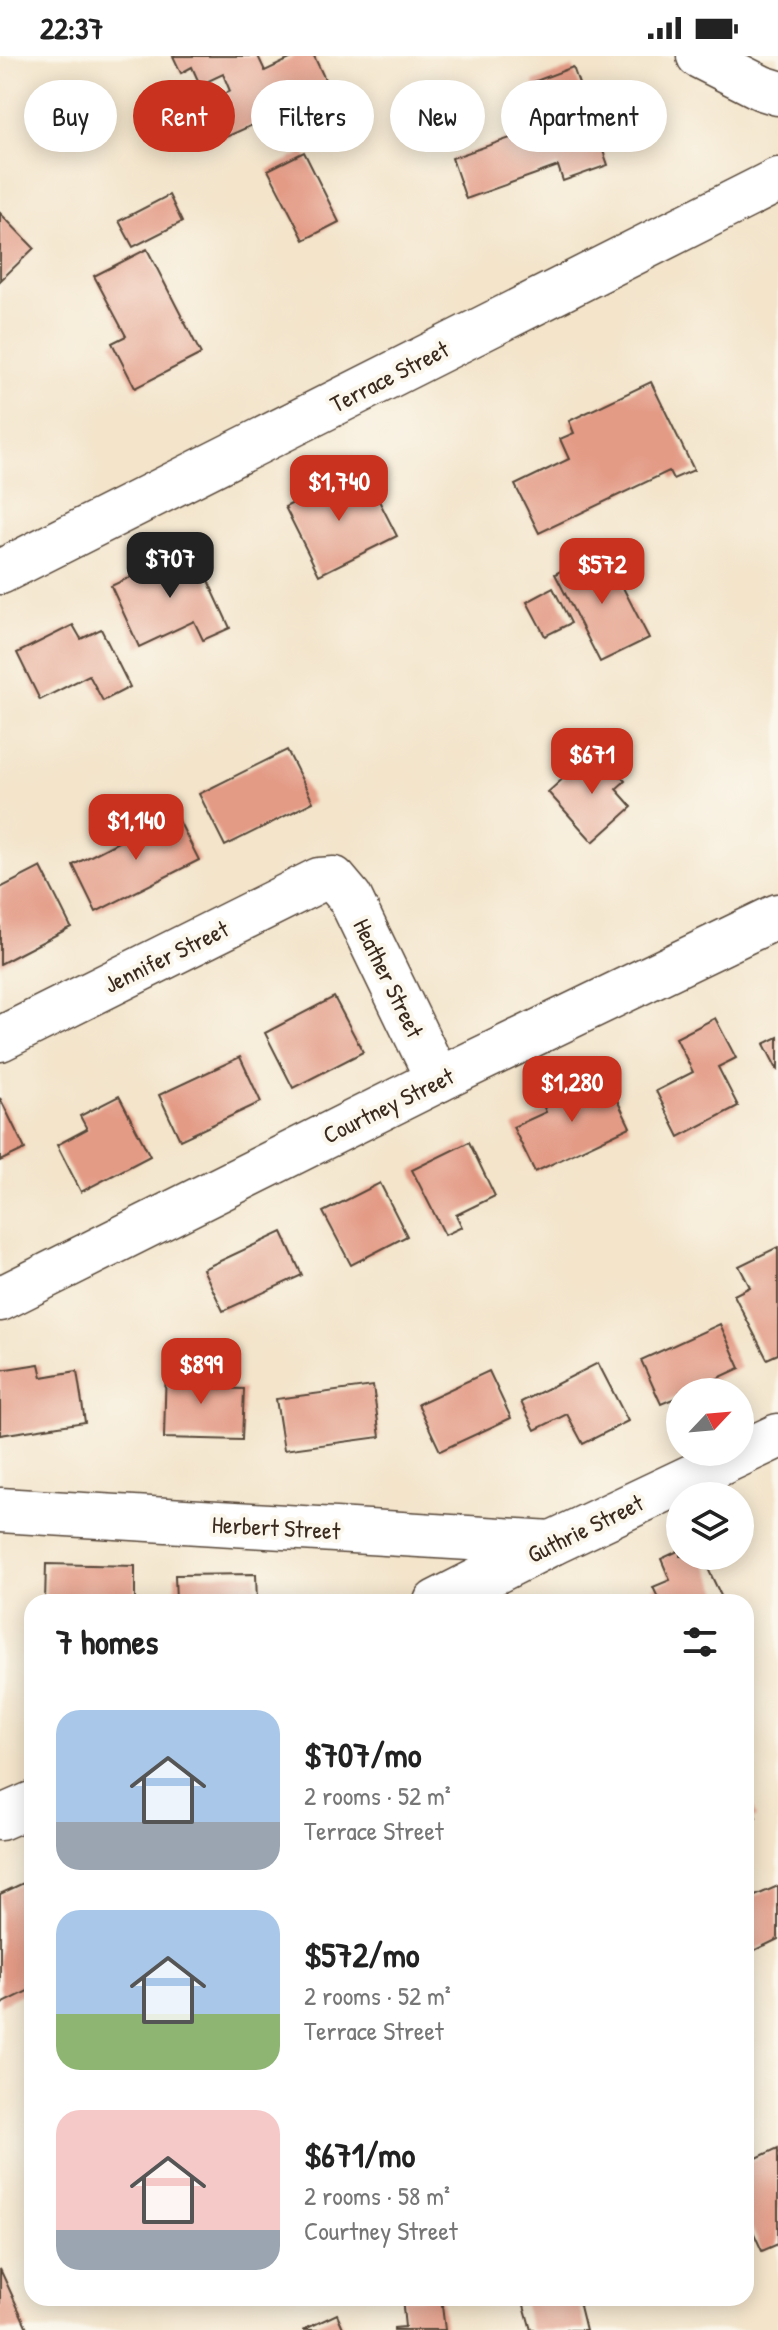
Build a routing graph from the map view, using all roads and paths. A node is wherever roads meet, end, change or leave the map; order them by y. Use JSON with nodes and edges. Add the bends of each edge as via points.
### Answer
{"nodes":[{"id":1,"x":699,"y":56,"type":"edge"},
{"id":2,"x":778,"y":93,"type":"edge"},
{"id":3,"x":778,"y":180,"type":"edge"},
{"id":4,"x":0,"y":572,"type":"edge"},
{"id":5,"x":334,"y":879,"type":"joint"},
{"id":6,"x":778,"y":916,"type":"edge"},
{"id":7,"x":0,"y":1039,"type":"edge"},
{"id":8,"x":438,"y":1080,"type":"junction"},
{"id":9,"x":0,"y":1299,"type":"edge"},
{"id":10,"x":778,"y":1436,"type":"edge"},
{"id":11,"x":0,"y":1510,"type":"edge"},
{"id":12,"x":552,"y":1543,"type":"junction"},
{"id":13,"x":452,"y":1594,"type":"edge"},
{"id":14,"x":24,"y":1808,"type":"edge"},
{"id":15,"x":0,"y":1818,"type":"edge"}],
"edges":[{"from":1,"to":2,"type":"street"},
{"from":3,"to":4,"type":"street","name":"Terrace Street"},
{"from":5,"to":7,"type":"street","name":"Jennifer Street","via":[[319,880]]},
{"from":5,"to":8,"type":"street","name":"Heather Street","via":[[350,898]]},
{"from":6,"to":8,"type":"street","name":"Courtney Street"},
{"from":8,"to":9,"type":"street","name":"Courtney Street"},
{"from":10,"to":12,"type":"street","name":"Guthrie Street"},
{"from":11,"to":12,"type":"street","name":"Herbert Street"},
{"from":12,"to":13,"type":"street","name":"Guthrie Street"},
{"from":14,"to":15,"type":"street"}]}
